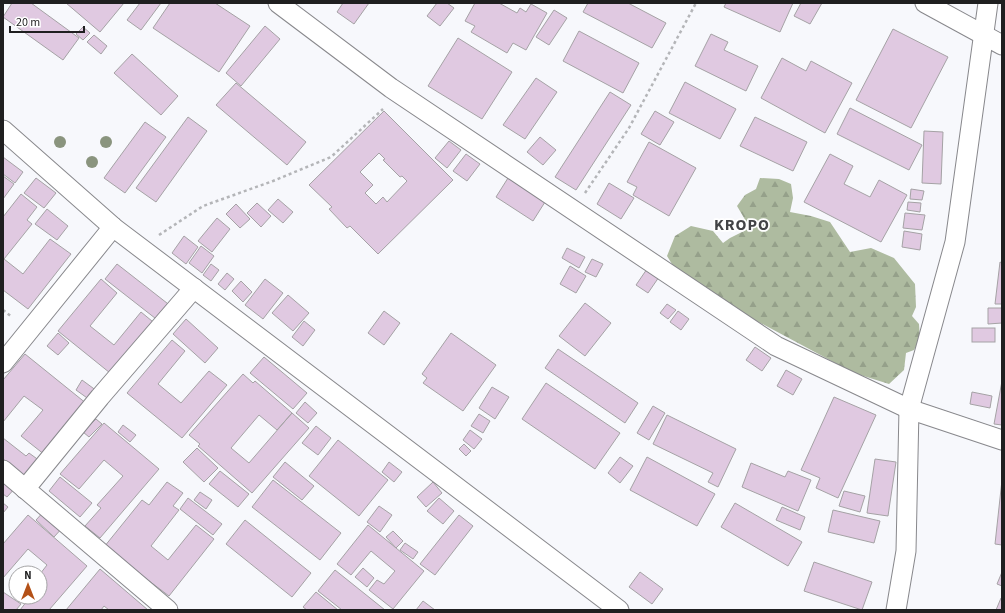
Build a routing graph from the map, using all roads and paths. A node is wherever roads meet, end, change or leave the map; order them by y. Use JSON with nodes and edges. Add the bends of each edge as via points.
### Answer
{"nodes":[{"id":1,"x":278,"y":3,"type":"edge"},
{"id":2,"x":696,"y":3,"type":"edge"},
{"id":3,"x":925,"y":3,"type":"edge"},
{"id":4,"x":988,"y":3,"type":"edge"},
{"id":5,"x":982,"y":34,"type":"junction"},
{"id":6,"x":1002,"y":45,"type":"edge"},
{"id":7,"x":400,"y":94,"type":"junction"},
{"id":8,"x":3,"y":130,"type":"edge"},
{"id":9,"x":574,"y":210,"type":"junction"},
{"id":10,"x":113,"y":227,"type":"junction"},
{"id":11,"x":140,"y":247,"type":"junction"},
{"id":12,"x":194,"y":288,"type":"junction"},
{"id":13,"x":3,"y":363,"type":"edge"},
{"id":14,"x":909,"y":409,"type":"junction"},
{"id":15,"x":1002,"y":440,"type":"edge"},
{"id":16,"x":3,"y":470,"type":"edge"},
{"id":17,"x":25,"y":488,"type":"junction"},
{"id":18,"x":168,"y":610,"type":"edge"},
{"id":19,"x":619,"y":610,"type":"edge"},
{"id":20,"x":896,"y":610,"type":"edge"}],
"edges":[{"from":1,"to":7,"type":"street"},
{"from":2,"to":9,"type":"path","via":[[629,128]]},
{"from":3,"to":5,"type":"street"},
{"from":4,"to":5,"type":"street"},
{"from":5,"to":6,"type":"street"},
{"from":5,"to":14,"type":"street","via":[[955,242]]},
{"from":7,"to":9,"type":"street"},
{"from":7,"to":11,"type":"path","via":[[331,157],[203,206]]},
{"from":8,"to":10,"type":"street"},
{"from":9,"to":14,"type":"street","via":[[776,346]]},
{"from":10,"to":11,"type":"street"},
{"from":10,"to":13,"type":"street"},
{"from":11,"to":12,"type":"street"},
{"from":12,"to":17,"type":"street"},
{"from":12,"to":19,"type":"street"},
{"from":14,"to":15,"type":"street"},
{"from":14,"to":20,"type":"street","via":[[906,551]]},
{"from":16,"to":17,"type":"street"},
{"from":17,"to":18,"type":"street"}]}
